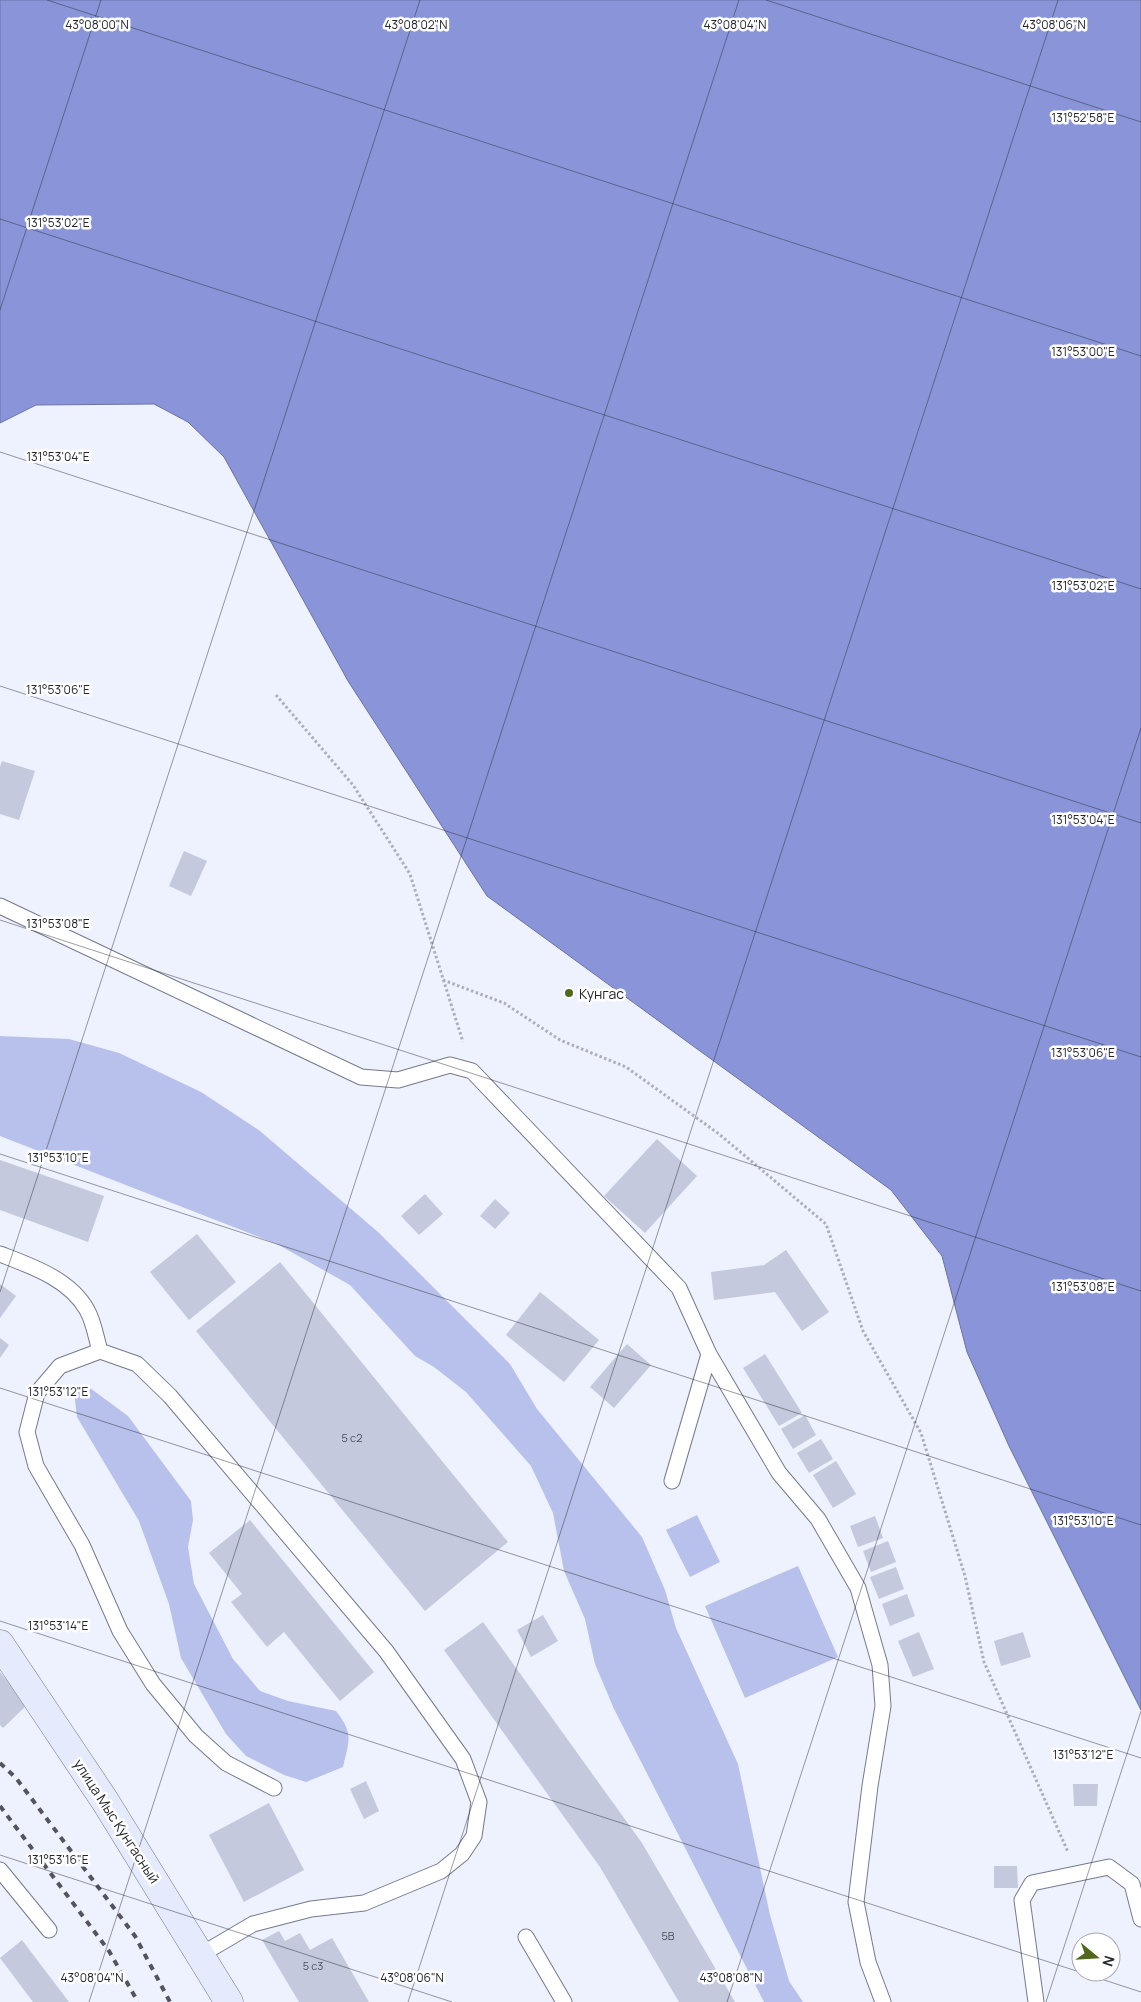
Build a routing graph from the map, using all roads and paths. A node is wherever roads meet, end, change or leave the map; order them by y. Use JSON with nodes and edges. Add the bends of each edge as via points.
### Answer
{"nodes":[{"id":1,"x":276,"y":695,"type":"dead end"},
{"id":2,"x":0,"y":906,"type":"edge"},
{"id":3,"x":443,"y":980,"type":"junction"},
{"id":4,"x":472,"y":1071,"type":"junction"},
{"id":5,"x":0,"y":1254,"type":"edge"},
{"id":6,"x":100,"y":1351,"type":"junction"},
{"id":7,"x":709,"y":1354,"type":"junction"},
{"id":8,"x":672,"y":1481,"type":"dead end"},
{"id":9,"x":0,"y":1644,"type":"edge"},
{"id":10,"x":274,"y":1788,"type":"dead end"},
{"id":11,"x":0,"y":1870,"type":"edge"},
{"id":12,"x":1078,"y":1873,"type":"junction"},
{"id":13,"x":1141,"y":1919,"type":"edge"},
{"id":14,"x":49,"y":1930,"type":"dead end"},
{"id":15,"x":526,"y":1936,"type":"dead end"},
{"id":16,"x":202,"y":1954,"type":"junction"},
{"id":17,"x":229,"y":2002,"type":"edge"},
{"id":18,"x":564,"y":2002,"type":"edge"},
{"id":19,"x":883,"y":2002,"type":"edge"},
{"id":20,"x":1036,"y":2002,"type":"edge"}],
"edges":[{"from":1,"to":3,"type":"path","via":[[353,785],[410,874]]},
{"from":2,"to":4,"type":"lane","via":[[361,1077],[398,1080],[450,1065]]},
{"from":3,"to":4,"type":"path"},
{"from":3,"to":12,"type":"path","via":[[504,1003],[560,1040],[626,1067],[719,1134],[826,1224],[863,1331],[922,1433],[964,1576],[984,1662]]},
{"from":4,"to":7,"type":"lane","via":[[679,1288]]},
{"from":5,"to":6,"type":"lane","via":[[46,1272],[72,1292],[87,1310]]},
{"from":6,"to":10,"type":"lane","via":[[60,1366],[37,1393],[26,1432],[36,1466],[82,1545],[120,1631],[153,1684],[196,1736],[226,1763]]},
{"from":6,"to":16,"type":"lane","via":[[137,1364],[170,1396],[386,1651],[463,1759],[479,1802],[474,1836],[462,1854],[441,1871],[364,1903],[311,1909],[253,1924]]},
{"from":7,"to":8,"type":"lane"},
{"from":7,"to":19,"type":"lane","via":[[779,1473],[818,1519],[858,1588],[880,1664],[883,1706],[856,1902],[868,1962]]},
{"from":9,"to":16,"type":"street","name":"улица Мыс Кунгасный"},
{"from":11,"to":14,"type":"lane"},
{"from":12,"to":13,"type":"lane","via":[[1109,1866],[1132,1884]]},
{"from":12,"to":20,"type":"lane","via":[[1032,1883],[1022,1900]]},
{"from":15,"to":18,"type":"lane"},
{"from":16,"to":17,"type":"street","name":"улица Мыс Кунгасный"}]}
